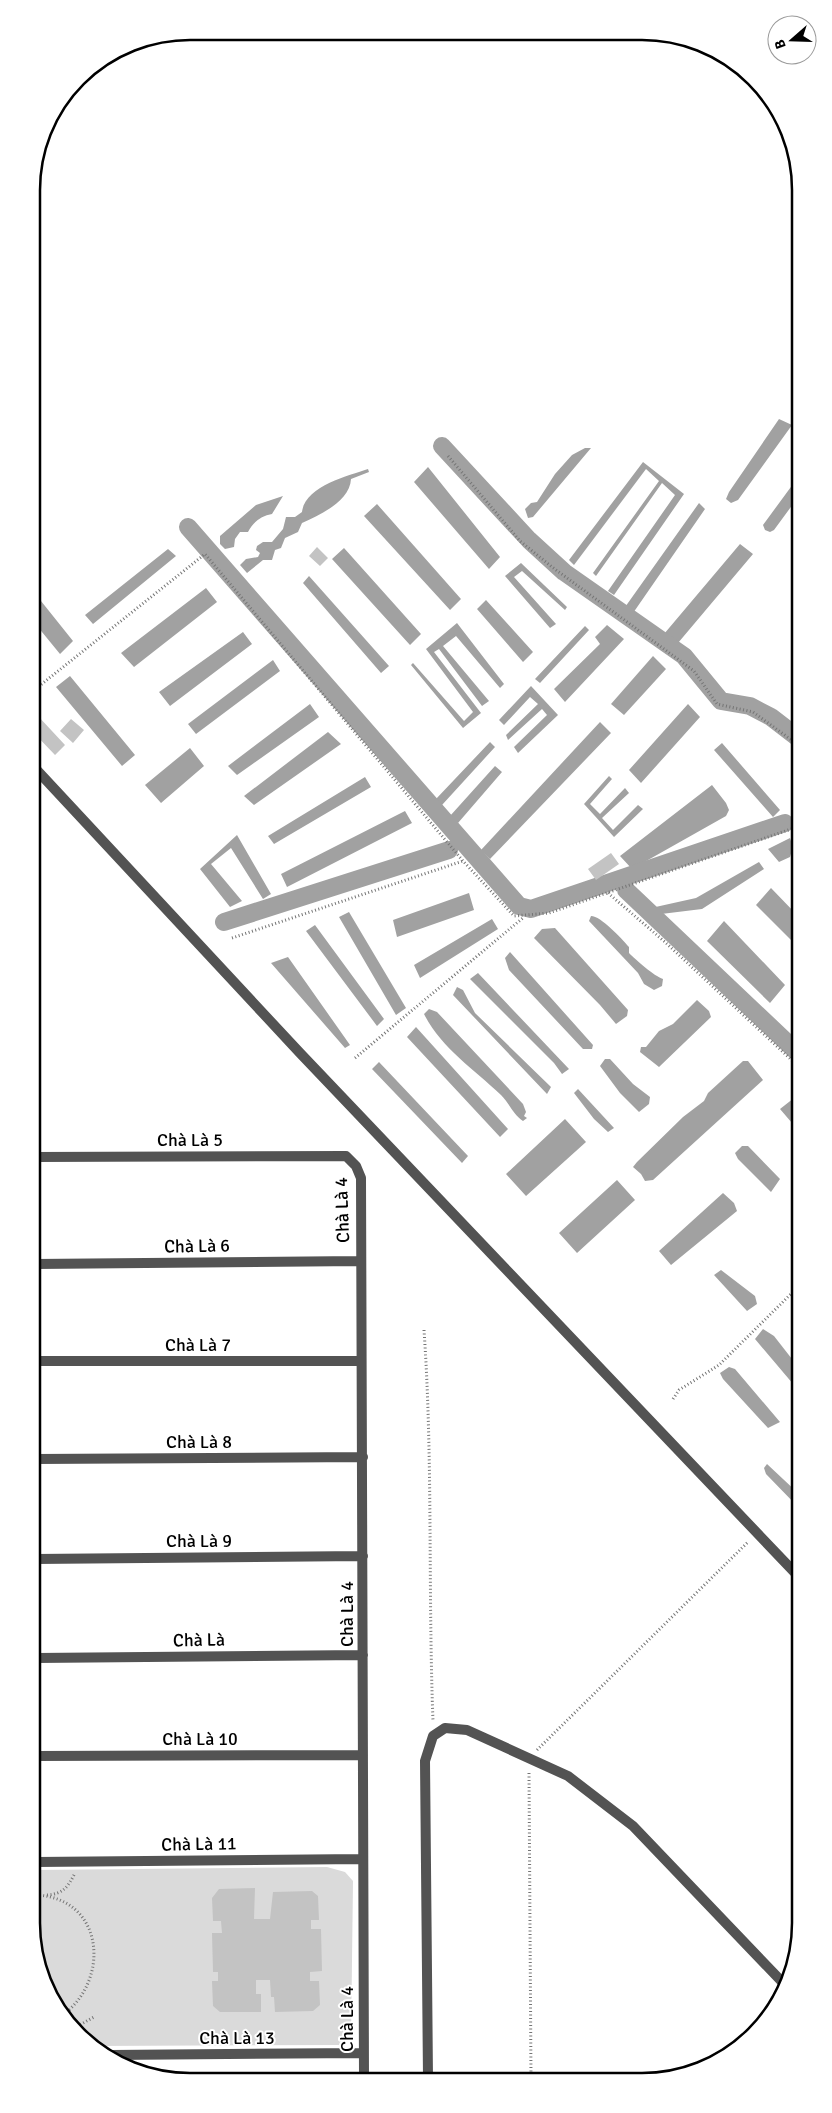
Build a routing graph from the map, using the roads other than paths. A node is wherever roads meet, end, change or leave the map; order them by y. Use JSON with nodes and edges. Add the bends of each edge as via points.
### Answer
{"nodes":[{"id":1,"x":40,"y":773,"type":"edge"},
{"id":2,"x":346,"y":1156,"type":"joint"},
{"id":3,"x":40,"y":1157,"type":"edge"},
{"id":4,"x":360,"y":1261,"type":"junction"},
{"id":5,"x":40,"y":1264,"type":"edge"},
{"id":6,"x":40,"y":1361,"type":"edge"},
{"id":7,"x":360,"y":1361,"type":"junction"},
{"id":8,"x":363,"y":1457,"type":"junction"},
{"id":9,"x":40,"y":1459,"type":"edge"},
{"id":10,"x":363,"y":1556,"type":"junction"},
{"id":11,"x":40,"y":1559,"type":"edge"},
{"id":12,"x":792,"y":1571,"type":"edge"},
{"id":13,"x":363,"y":1655,"type":"junction"},
{"id":14,"x":40,"y":1658,"type":"edge"},
{"id":15,"x":363,"y":1755,"type":"junction"},
{"id":16,"x":40,"y":1756,"type":"edge"},
{"id":17,"x":363,"y":1859,"type":"junction"},
{"id":18,"x":40,"y":1862,"type":"edge"},
{"id":19,"x":781,"y":1980,"type":"edge"},
{"id":20,"x":364,"y":2053,"type":"junction"},
{"id":21,"x":120,"y":2055,"type":"edge"},
{"id":22,"x":364,"y":2073,"type":"edge"},
{"id":23,"x":428,"y":2073,"type":"edge"}],
"edges":[{"from":1,"to":12,"type":"street"},
{"from":2,"to":3,"type":"street","name":"Chà Là 5"},
{"from":2,"to":4,"type":"street","name":"Chà Là 4","via":[[356,1166],[361,1178]]},
{"from":4,"to":5,"type":"street","name":"Chà Là 6"},
{"from":4,"to":7,"type":"street","name":"Chà Là 4"},
{"from":6,"to":7,"type":"street","name":"Chà Là 7"},
{"from":7,"to":8,"type":"street","name":"Chà Là 4"},
{"from":8,"to":9,"type":"street","name":"Chà Là 8"},
{"from":8,"to":10,"type":"street","name":"Chà Là 4"},
{"from":10,"to":11,"type":"street","name":"Chà Là 9"},
{"from":10,"to":13,"type":"street","name":"Chà Là 4"},
{"from":13,"to":14,"type":"street","name":"Chà Là"},
{"from":13,"to":15,"type":"street","name":"Chà Là 4"},
{"from":15,"to":16,"type":"street","name":"Chà Là 10"},
{"from":15,"to":17,"type":"street","name":"Chà Là 4"},
{"from":17,"to":18,"type":"street","name":"Chà Là 11"},
{"from":17,"to":20,"type":"street","name":"Chà Là 4"},
{"from":19,"to":23,"type":"street","via":[[633,1826],[568,1776],[467,1730],[445,1728],[433,1736],[425,1761]]},
{"from":20,"to":21,"type":"street","name":"Chà Là 13"},
{"from":20,"to":22,"type":"street","name":"Chà Là 4"}]}
